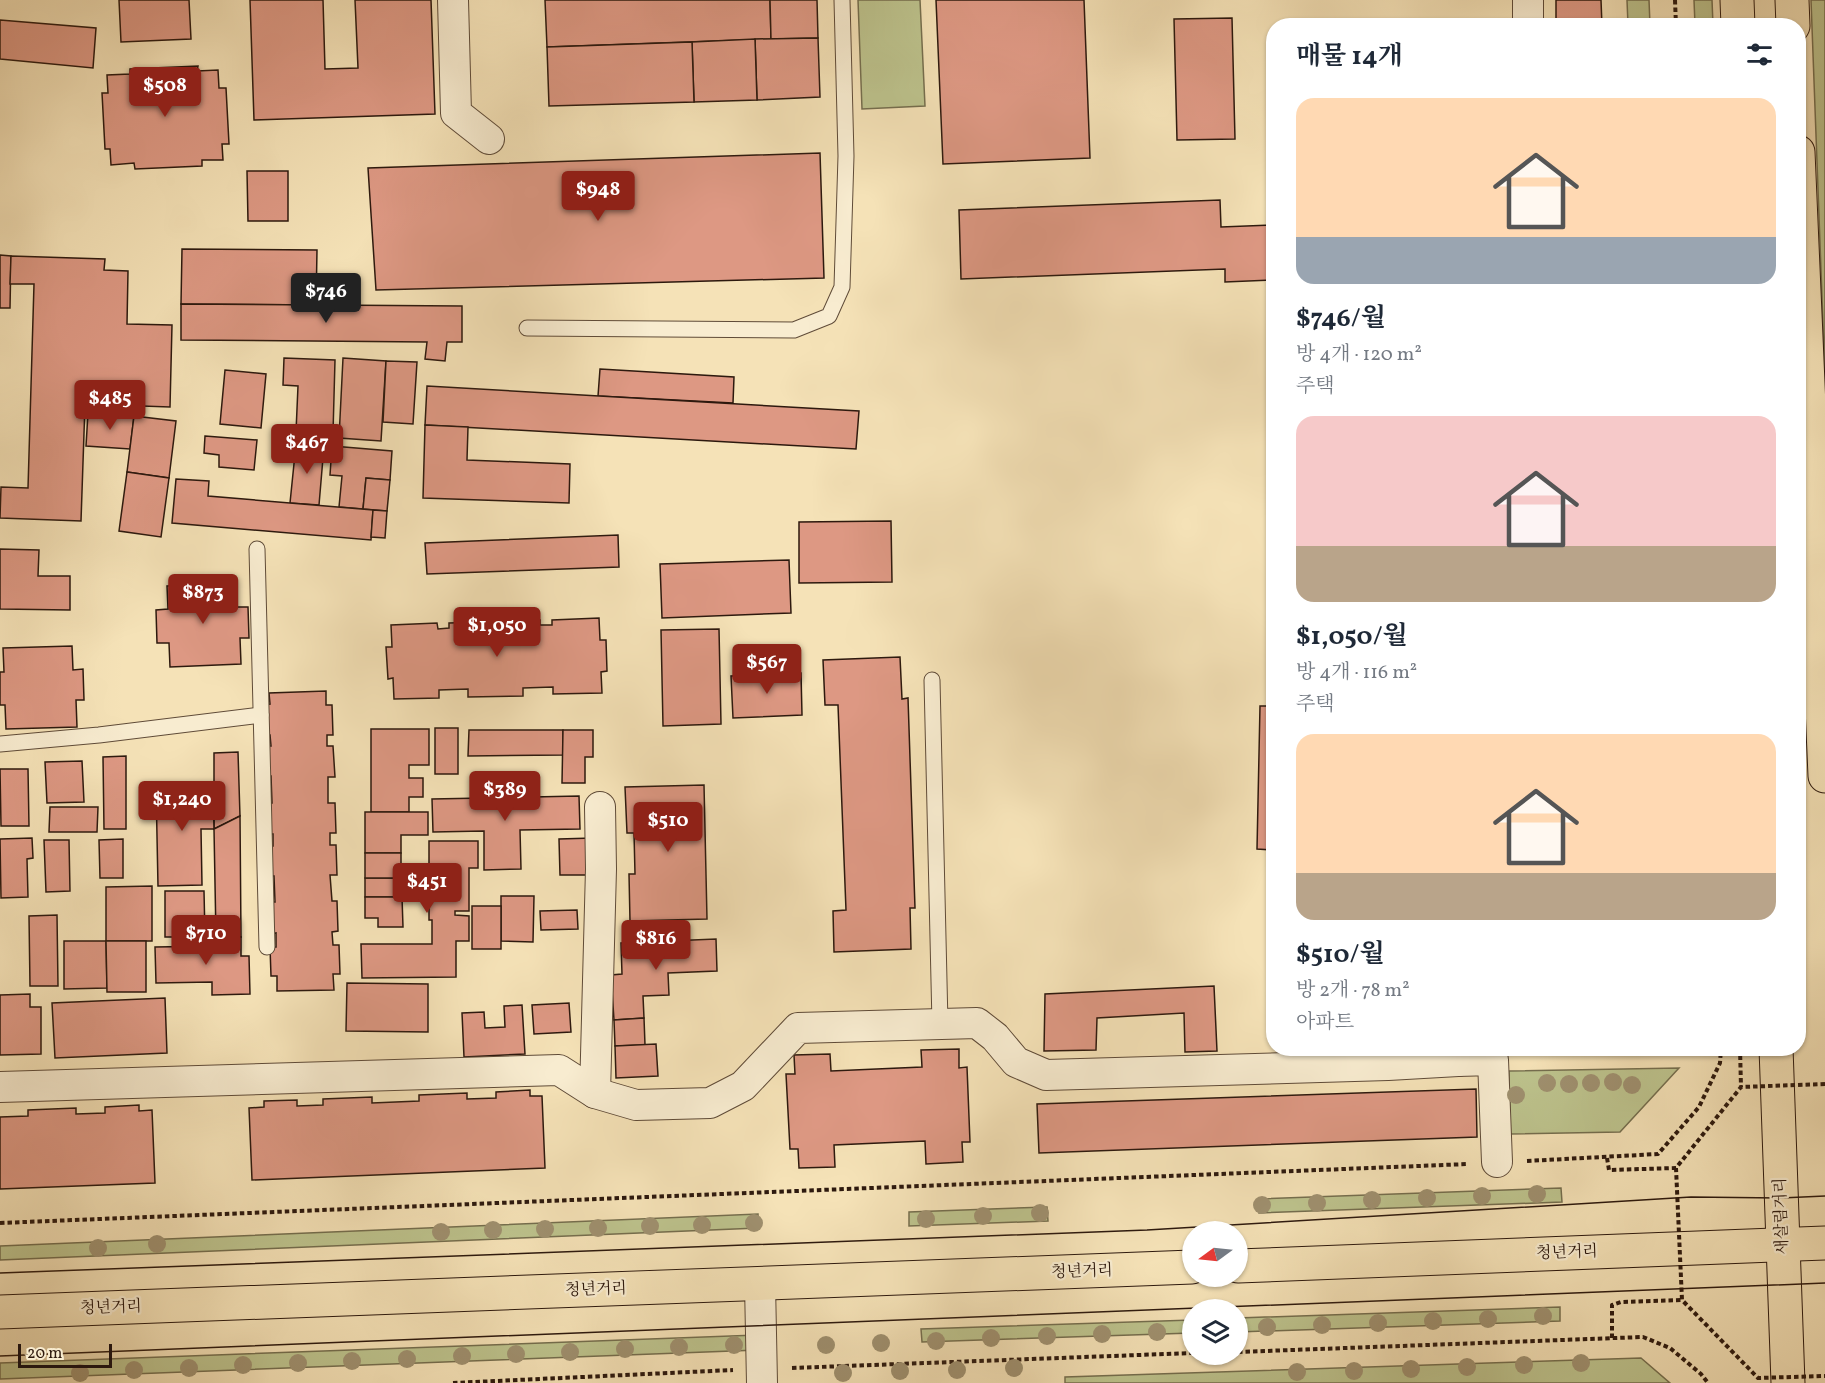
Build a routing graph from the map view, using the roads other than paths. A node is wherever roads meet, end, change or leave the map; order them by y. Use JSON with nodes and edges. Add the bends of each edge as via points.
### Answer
{"nodes":[{"id":1,"x":453,"y":0,"type":"edge"},
{"id":2,"x":842,"y":0,"type":"edge"},
{"id":3,"x":1528,"y":0,"type":"edge"},
{"id":4,"x":1737,"y":0,"type":"edge"},
{"id":5,"x":1792,"y":0,"type":"edge"},
{"id":6,"x":1528,"y":18,"type":"edge"},
{"id":7,"x":1738,"y":18,"type":"edge"},
{"id":8,"x":1793,"y":18,"type":"edge"},
{"id":9,"x":489,"y":139,"type":"dead end"},
{"id":10,"x":527,"y":328,"type":"dead end"},
{"id":11,"x":1806,"y":337,"type":"edge"},
{"id":12,"x":257,"y":549,"type":"dead end"},
{"id":13,"x":932,"y":680,"type":"dead end"},
{"id":14,"x":261,"y":715,"type":"junction"},
{"id":15,"x":0,"y":744,"type":"edge"},
{"id":16,"x":1825,"y":776,"type":"edge"},
{"id":17,"x":600,"y":807,"type":"dead end"},
{"id":18,"x":267,"y":947,"type":"dead end"},
{"id":19,"x":940,"y":1024,"type":"junction"},
{"id":20,"x":1451,"y":1056,"type":"edge"},
{"id":21,"x":1465,"y":1056,"type":"edge"},
{"id":22,"x":1776,"y":1056,"type":"edge"},
{"id":23,"x":0,"y":1087,"type":"edge"},
{"id":24,"x":595,"y":1093,"type":"junction"},
{"id":25,"x":1497,"y":1162,"type":"road end"},
{"id":26,"x":1825,"y":1243,"type":"edge"},
{"id":27,"x":1782,"y":1245,"type":"junction"},
{"id":28,"x":1248,"y":1266,"type":"edge"},
{"id":29,"x":1182,"y":1267,"type":"edge"},
{"id":30,"x":760,"y":1284,"type":"junction"},
{"id":31,"x":0,"y":1312,"type":"edge"},
{"id":32,"x":762,"y":1376,"type":"edge"},
{"id":33,"x":1788,"y":1383,"type":"edge"}],
"edges":[{"from":1,"to":9,"type":"street","via":[[456,113]]},
{"from":2,"to":10,"type":"lane","via":[[846,156],[842,287],[830,316],[794,330]]},
{"from":3,"to":6,"type":"street"},
{"from":4,"to":7,"type":"main road"},
{"from":5,"to":8,"type":"main road"},
{"from":11,"to":16,"type":"main road"},
{"from":12,"to":14,"type":"lane"},
{"from":13,"to":19,"type":"lane"},
{"from":14,"to":15,"type":"lane"},
{"from":14,"to":18,"type":"lane"},
{"from":17,"to":24,"type":"street"},
{"from":19,"to":20,"type":"street","via":[[977,1023],[1016,1062],[1046,1075],[1389,1065]]},
{"from":19,"to":24,"type":"street","via":[[798,1028],[743,1086],[710,1103],[636,1105]]},
{"from":21,"to":25,"type":"street","via":[[1493,1060]]},
{"from":22,"to":27,"type":"main road","name":"새살림거리"},
{"from":23,"to":24,"type":"street","via":[[559,1070]]},
{"from":26,"to":27,"type":"main road","name":"청년거리"},
{"from":27,"to":28,"type":"main road","name":"청년거리"},
{"from":27,"to":33,"type":"main road","name":"새살림거리"},
{"from":29,"to":30,"type":"main road","name":"청년거리"},
{"from":30,"to":31,"type":"main road","name":"청년거리"},
{"from":30,"to":32,"type":"street"}]}
